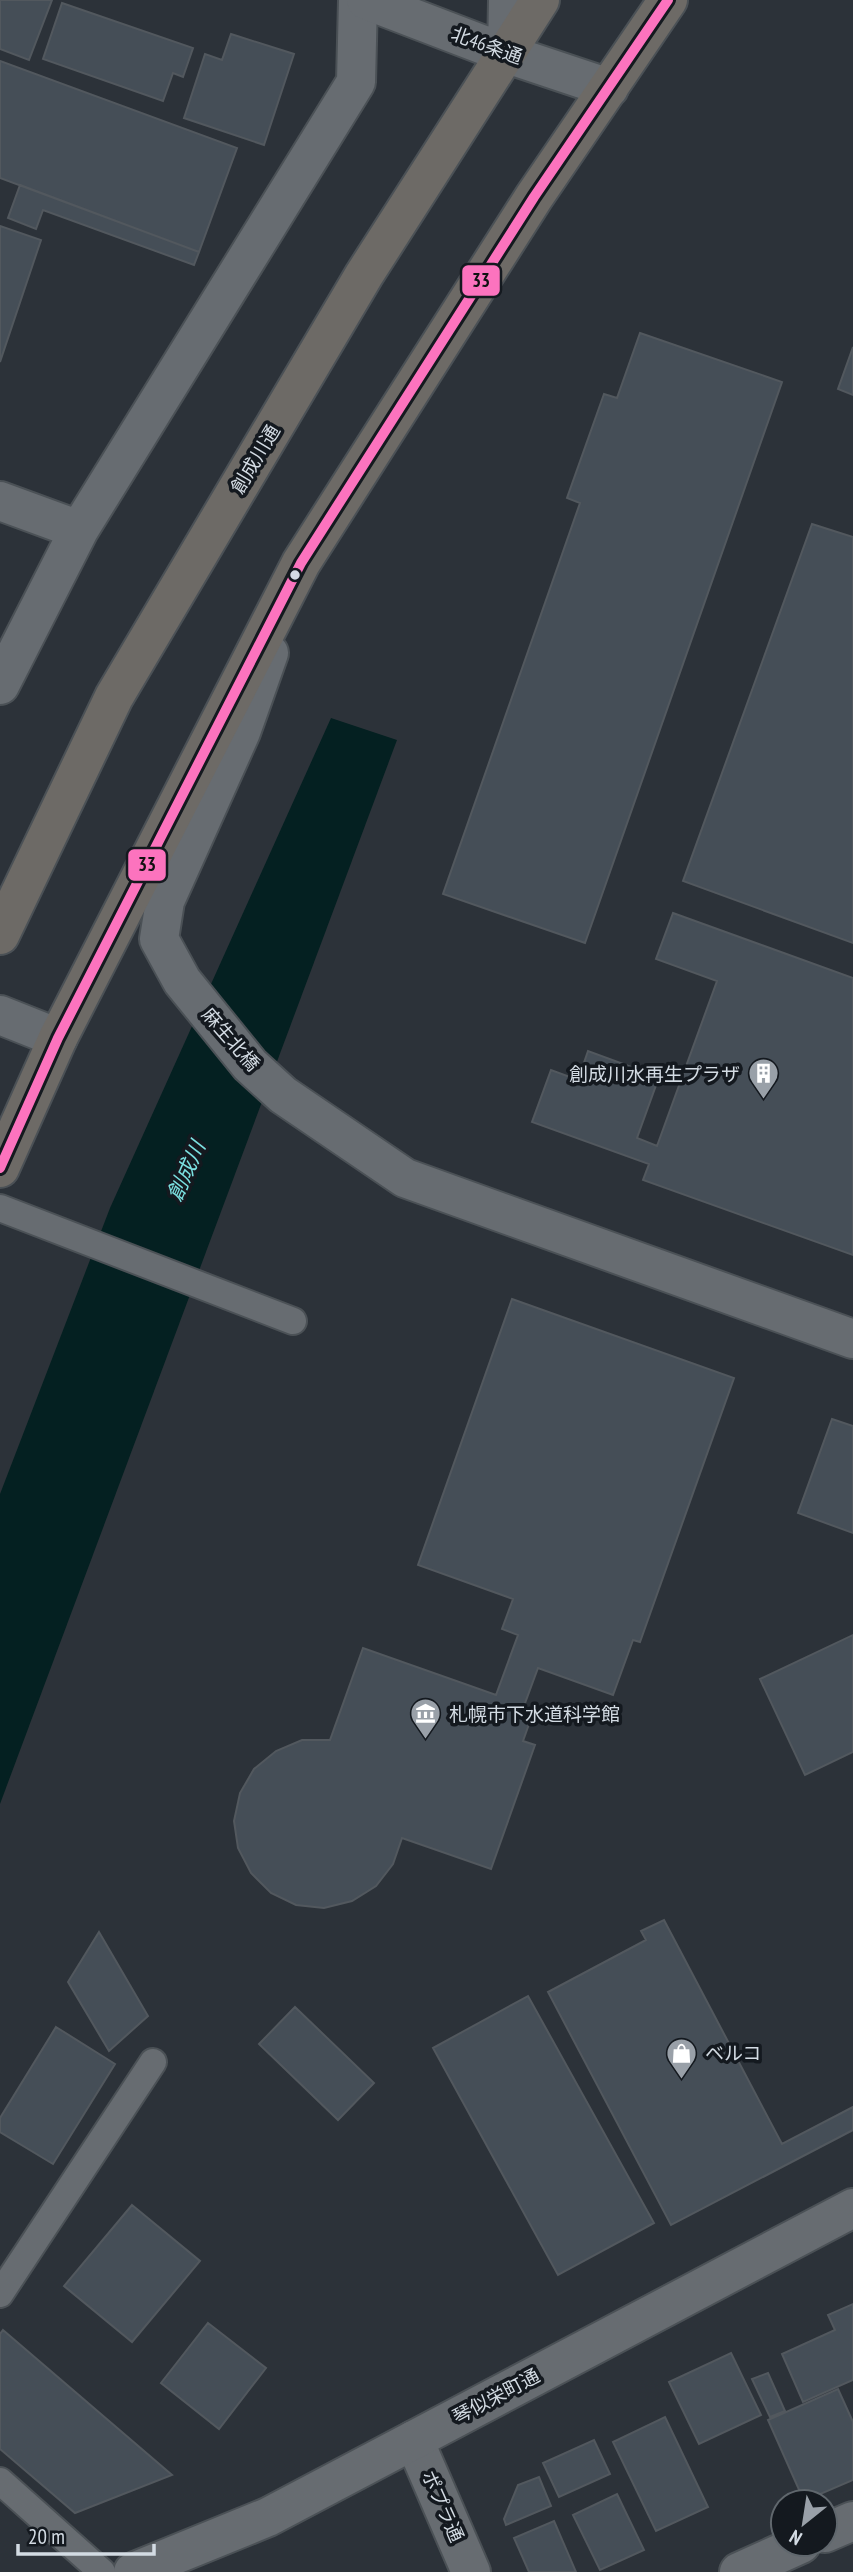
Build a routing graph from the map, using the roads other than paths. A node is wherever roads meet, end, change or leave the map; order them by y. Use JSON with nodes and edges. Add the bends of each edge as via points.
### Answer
{"nodes":[{"id":1,"x":358,"y":0,"type":"edge"},
{"id":2,"x":366,"y":0,"type":"edge"},
{"id":3,"x":508,"y":0,"type":"edge"},
{"id":4,"x":540,"y":0,"type":"edge"},
{"id":5,"x":668,"y":0,"type":"edge"},
{"id":6,"x":507,"y":54,"type":"junction"},
{"id":7,"x":609,"y":88,"type":"junction"},
{"id":8,"x":0,"y":500,"type":"edge"},
{"id":9,"x":79,"y":530,"type":"junction"},
{"id":10,"x":301,"y":563,"type":"junction"},
{"id":11,"x":0,"y":685,"type":"edge"},
{"id":12,"x":0,"y":935,"type":"edge"},
{"id":13,"x":0,"y":1014,"type":"edge"},
{"id":14,"x":58,"y":1038,"type":"junction"},
{"id":15,"x":0,"y":1168,"type":"edge"},
{"id":16,"x":0,"y":1208,"type":"edge"},
{"id":17,"x":293,"y":1321,"type":"dead end"},
{"id":18,"x":853,"y":1339,"type":"edge"},
{"id":19,"x":153,"y":2062,"type":"dead end"},
{"id":20,"x":853,"y":2208,"type":"edge"},
{"id":21,"x":0,"y":2294,"type":"edge"},
{"id":22,"x":414,"y":2440,"type":"junction"},
{"id":23,"x":0,"y":2481,"type":"edge"},
{"id":24,"x":770,"y":2558,"type":"edge"},
{"id":25,"x":102,"y":2572,"type":"edge"},
{"id":26,"x":133,"y":2572,"type":"edge"},
{"id":27,"x":471,"y":2572,"type":"edge"},
{"id":28,"x":739,"y":2572,"type":"edge"}],
"edges":[{"from":1,"to":9,"type":"street","via":[[356,82]]},
{"from":2,"to":6,"type":"street","name":"北46条通"},
{"from":3,"to":6,"type":"street"},
{"from":4,"to":6,"type":"highway","name":"創成川通"},
{"from":5,"to":7,"type":"highway"},
{"from":6,"to":7,"type":"street","name":"北46条通"},
{"from":6,"to":12,"type":"highway","name":"創成川通","via":[[364,275],[114,697]]},
{"from":7,"to":10,"type":"highway","via":[[534,197]]},
{"from":8,"to":9,"type":"street"},
{"from":9,"to":11,"type":"street"},
{"from":10,"to":14,"type":"highway"},
{"from":10,"to":18,"type":"street","name":"麻生北橋","via":[[241,732],[165,901],[159,939],[182,981],[250,1065],[283,1095],[405,1178]]},
{"from":13,"to":14,"type":"street"},
{"from":14,"to":15,"type":"highway"},
{"from":16,"to":17,"type":"lane"},
{"from":19,"to":21,"type":"lane"},
{"from":20,"to":22,"type":"street","name":"琴似栄町通"},
{"from":22,"to":26,"type":"street","name":"琴似栄町通","via":[[268,2516]]},
{"from":22,"to":27,"type":"street","name":"ポプラ通"},
{"from":23,"to":25,"type":"lane"},
{"from":24,"to":28,"type":"street"}]}
